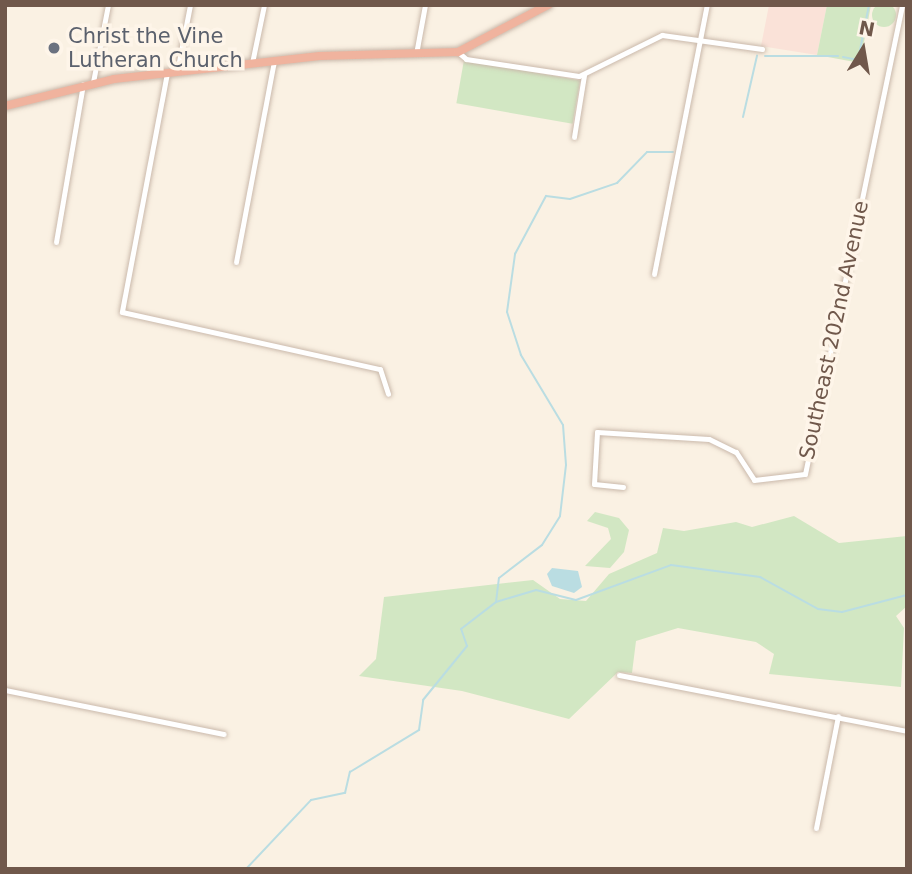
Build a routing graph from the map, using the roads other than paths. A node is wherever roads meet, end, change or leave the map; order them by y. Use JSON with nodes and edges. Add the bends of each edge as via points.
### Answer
{"nodes":[{"id":1,"x":108,"y":5,"type":"edge"},
{"id":2,"x":190,"y":5,"type":"edge"},
{"id":3,"x":264,"y":5,"type":"edge"},
{"id":4,"x":425,"y":5,"type":"edge"},
{"id":5,"x":548,"y":5,"type":"edge"},
{"id":6,"x":707,"y":5,"type":"edge"},
{"id":7,"x":902,"y":5,"type":"edge"},
{"id":8,"x":702,"y":40,"type":"junction"},
{"id":9,"x":762,"y":49,"type":"dead end"},
{"id":10,"x":458,"y":52,"type":"junction"},
{"id":11,"x":415,"y":55,"type":"junction"},
{"id":12,"x":274,"y":61,"type":"junction"},
{"id":13,"x":252,"y":63,"type":"junction"},
{"id":14,"x":177,"y":72,"type":"junction"},
{"id":15,"x":167,"y":73,"type":"junction"},
{"id":16,"x":584,"y":75,"type":"junction"},
{"id":17,"x":93,"y":82,"type":"junction"},
{"id":18,"x":83,"y":85,"type":"junction"},
{"id":19,"x":5,"y":106,"type":"edge"},
{"id":20,"x":574,"y":137,"type":"dead end"},
{"id":21,"x":56,"y":242,"type":"dead end"},
{"id":22,"x":236,"y":262,"type":"dead end"},
{"id":23,"x":654,"y":274,"type":"dead end"},
{"id":24,"x":388,"y":394,"type":"dead end"},
{"id":25,"x":623,"y":487,"type":"dead end"},
{"id":26,"x":619,"y":675,"type":"dead end"},
{"id":27,"x":5,"y":690,"type":"edge"},
{"id":28,"x":838,"y":716,"type":"junction"},
{"id":29,"x":907,"y":731,"type":"edge"},
{"id":30,"x":224,"y":734,"type":"dead end"},
{"id":31,"x":816,"y":828,"type":"dead end"}],
"edges":[{"from":1,"to":17,"type":"street"},
{"from":2,"to":14,"type":"street"},
{"from":3,"to":13,"type":"street"},
{"from":4,"to":11,"type":"street"},
{"from":5,"to":10,"type":"highway"},
{"from":6,"to":8,"type":"street"},
{"from":7,"to":25,"type":"street","name":"Southeast 202nd Avenue","via":[[805,474],[754,480],[736,452],[709,439],[597,432],[594,484]]},
{"from":8,"to":9,"type":"street"},
{"from":8,"to":16,"type":"street","via":[[658,35]]},
{"from":8,"to":23,"type":"street"},
{"from":10,"to":11,"type":"highway"},
{"from":10,"to":16,"type":"street","via":[[466,59]]},
{"from":11,"to":12,"type":"highway"},
{"from":12,"to":13,"type":"highway"},
{"from":12,"to":22,"type":"street"},
{"from":13,"to":14,"type":"highway"},
{"from":14,"to":15,"type":"highway"},
{"from":15,"to":17,"type":"highway"},
{"from":15,"to":24,"type":"street","via":[[122,312],[380,369]]},
{"from":16,"to":20,"type":"street"},
{"from":17,"to":18,"type":"highway"},
{"from":18,"to":19,"type":"highway"},
{"from":18,"to":21,"type":"street"},
{"from":26,"to":28,"type":"street"},
{"from":27,"to":30,"type":"street"},
{"from":28,"to":29,"type":"street"},
{"from":28,"to":31,"type":"street"}]}
